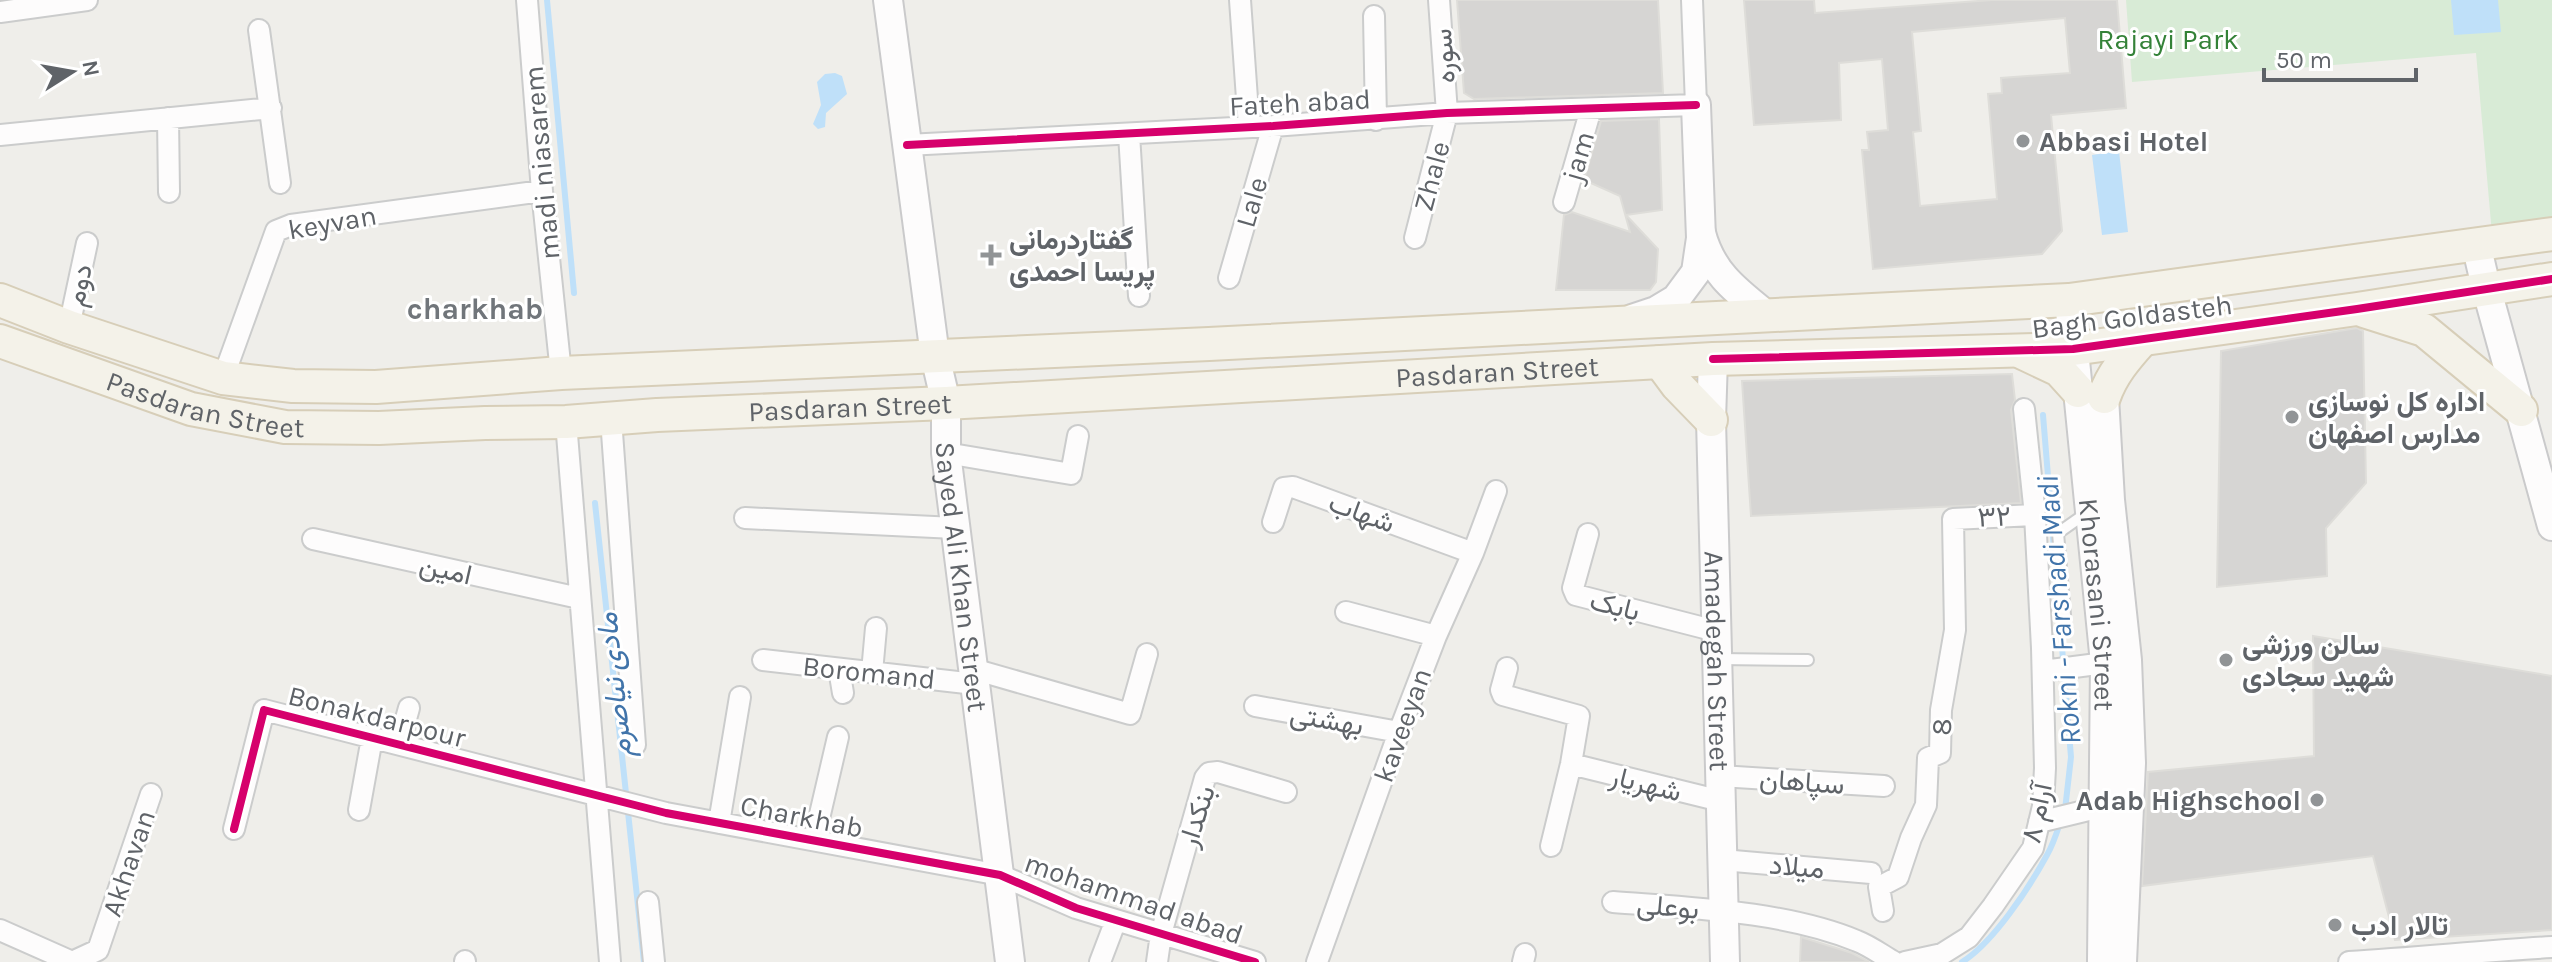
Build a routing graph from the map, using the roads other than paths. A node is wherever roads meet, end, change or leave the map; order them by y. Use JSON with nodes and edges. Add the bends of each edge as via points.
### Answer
{"nodes":[{"id":1,"x":87,"y":0,"type":"edge"},
{"id":2,"x":527,"y":0,"type":"edge"},
{"id":3,"x":888,"y":0,"type":"edge"},
{"id":4,"x":1240,"y":0,"type":"edge"},
{"id":5,"x":1439,"y":0,"type":"edge"},
{"id":6,"x":1692,"y":0,"type":"edge"},
{"id":7,"x":0,"y":12,"type":"edge"},
{"id":8,"x":1374,"y":16,"type":"dead end"},
{"id":9,"x":259,"y":30,"type":"dead end"},
{"id":10,"x":1696,"y":105,"type":"junction"},
{"id":11,"x":271,"y":108,"type":"junction"},
{"id":12,"x":1591,"y":109,"type":"junction"},
{"id":13,"x":1447,"y":113,"type":"junction"},
{"id":14,"x":168,"y":118,"type":"junction"},
{"id":15,"x":1376,"y":120,"type":"junction"},
{"id":16,"x":1273,"y":126,"type":"junction"},
{"id":17,"x":1249,"y":127,"type":"junction"},
{"id":18,"x":1129,"y":134,"type":"junction"},
{"id":19,"x":0,"y":135,"type":"edge"},
{"id":20,"x":907,"y":145,"type":"junction"},
{"id":21,"x":280,"y":183,"type":"dead end"},
{"id":22,"x":542,"y":191,"type":"junction"},
{"id":23,"x":169,"y":192,"type":"dead end"},
{"id":24,"x":1564,"y":202,"type":"dead end"},
{"id":25,"x":1701,"y":232,"type":"junction"},
{"id":26,"x":2552,"y":234,"type":"edge"},
{"id":27,"x":1415,"y":238,"type":"dead end"},
{"id":28,"x":87,"y":243,"type":"dead end"},
{"id":29,"x":2476,"y":244,"type":"junction"},
{"id":30,"x":1229,"y":278,"type":"dead end"},
{"id":31,"x":2552,"y":279,"type":"edge"},
{"id":32,"x":2486,"y":287,"type":"junction"},
{"id":33,"x":1139,"y":296,"type":"dead end"},
{"id":34,"x":0,"y":300,"type":"edge"},
{"id":35,"x":2069,"y":300,"type":"junction"},
{"id":36,"x":2357,"y":309,"type":"junction"},
{"id":37,"x":1765,"y":314,"type":"junction"},
{"id":38,"x":1705,"y":317,"type":"junction"},
{"id":39,"x":1627,"y":321,"type":"junction"},
{"id":40,"x":69,"y":327,"type":"junction"},
{"id":41,"x":2142,"y":340,"type":"junction"},
{"id":42,"x":0,"y":341,"type":"edge"},
{"id":43,"x":2073,"y":349,"type":"junction"},
{"id":44,"x":2020,"y":351,"type":"junction"},
{"id":45,"x":996,"y":354,"type":"junction"},
{"id":46,"x":935,"y":356,"type":"junction"},
{"id":47,"x":1713,"y":359,"type":"junction"},
{"id":48,"x":1649,"y":363,"type":"junction"},
{"id":49,"x":561,"y":373,"type":"junction"},
{"id":50,"x":223,"y":378,"type":"junction"},
{"id":51,"x":1008,"y":399,"type":"junction"},
{"id":52,"x":2095,"y":402,"type":"junction"},
{"id":53,"x":946,"y":403,"type":"junction"},
{"id":54,"x":2024,"y":409,"type":"dead end"},
{"id":55,"x":2521,"y":410,"type":"junction"},
{"id":56,"x":611,"y":419,"type":"junction"},
{"id":57,"x":1711,"y":420,"type":"junction"},
{"id":58,"x":566,"y":422,"type":"junction"},
{"id":59,"x":1078,"y":436,"type":"dead end"},
{"id":60,"x":946,"y":453,"type":"junction"},
{"id":61,"x":1496,"y":491,"type":"dead end"},
{"id":62,"x":2090,"y":511,"type":"junction"},
{"id":63,"x":2035,"y":515,"type":"junction"},
{"id":64,"x":745,"y":518,"type":"dead end"},
{"id":65,"x":1953,"y":519,"type":"joint"},
{"id":66,"x":1273,"y":522,"type":"dead end"},
{"id":67,"x":2552,"y":526,"type":"edge"},
{"id":68,"x":955,"y":528,"type":"junction"},
{"id":69,"x":1588,"y":534,"type":"dead end"},
{"id":70,"x":313,"y":539,"type":"dead end"},
{"id":71,"x":1473,"y":553,"type":"junction"},
{"id":72,"x":579,"y":598,"type":"junction"},
{"id":73,"x":1346,"y":612,"type":"dead end"},
{"id":74,"x":2065,"y":615,"type":"dead end"},
{"id":75,"x":876,"y":628,"type":"dead end"},
{"id":76,"x":1436,"y":636,"type":"junction"},
{"id":77,"x":1717,"y":645,"type":"junction"},
{"id":78,"x":1147,"y":654,"type":"dead end"},
{"id":79,"x":763,"y":660,"type":"dead end"},
{"id":80,"x":1808,"y":660,"type":"dead end"},
{"id":81,"x":2105,"y":663,"type":"junction"},
{"id":82,"x":1507,"y":668,"type":"dead end"},
{"id":83,"x":839,"y":669,"type":"junction"},
{"id":84,"x":2043,"y":671,"type":"junction"},
{"id":85,"x":872,"y":672,"type":"junction"},
{"id":86,"x":974,"y":677,"type":"junction"},
{"id":87,"x":843,"y":693,"type":"dead end"},
{"id":88,"x":740,"y":697,"type":"dead end"},
{"id":89,"x":1255,"y":706,"type":"dead end"},
{"id":90,"x":409,"y":708,"type":"dead end"},
{"id":91,"x":1399,"y":732,"type":"junction"},
{"id":92,"x":838,"y":737,"type":"dead end"},
{"id":93,"x":372,"y":738,"type":"junction"},
{"id":94,"x":399,"y":744,"type":"junction"},
{"id":95,"x":635,"y":745,"type":"dead end"},
{"id":96,"x":1571,"y":764,"type":"junction"},
{"id":97,"x":1884,"y":786,"type":"dead end"},
{"id":98,"x":1721,"y":788,"type":"junction"},
{"id":99,"x":1286,"y":792,"type":"dead end"},
{"id":100,"x":151,"y":794,"type":"dead end"},
{"id":101,"x":597,"y":796,"type":"junction"},
{"id":102,"x":2105,"y":806,"type":"junction"},
{"id":103,"x":359,"y":810,"type":"dead end"},
{"id":104,"x":2039,"y":822,"type":"junction"},
{"id":105,"x":719,"y":823,"type":"junction"},
{"id":106,"x":234,"y":829,"type":"dead end"},
{"id":107,"x":814,"y":840,"type":"junction"},
{"id":108,"x":1551,"y":846,"type":"dead end"},
{"id":109,"x":1722,"y":860,"type":"junction"},
{"id":110,"x":1871,"y":873,"type":"dead end"},
{"id":111,"x":1000,"y":875,"type":"junction"},
{"id":112,"x":648,"y":902,"type":"dead end"},
{"id":113,"x":1613,"y":902,"type":"dead end"},
{"id":114,"x":1724,"y":911,"type":"junction"},
{"id":115,"x":1883,"y":911,"type":"dead end"},
{"id":116,"x":1116,"y":920,"type":"junction"},
{"id":117,"x":0,"y":930,"type":"edge"},
{"id":118,"x":1161,"y":934,"type":"junction"},
{"id":119,"x":2552,"y":947,"type":"edge"},
{"id":120,"x":2470,"y":957,"type":"edge"},
{"id":121,"x":2429,"y":960,"type":"edge"},
{"id":122,"x":72,"y":962,"type":"edge"},
{"id":123,"x":610,"y":962,"type":"edge"},
{"id":124,"x":654,"y":962,"type":"edge"},
{"id":125,"x":1010,"y":962,"type":"edge"},
{"id":126,"x":1100,"y":962,"type":"edge"},
{"id":127,"x":1157,"y":962,"type":"edge"},
{"id":128,"x":1255,"y":962,"type":"edge"},
{"id":129,"x":1317,"y":962,"type":"edge"},
{"id":130,"x":1725,"y":962,"type":"edge"},
{"id":131,"x":1894,"y":962,"type":"edge"},
{"id":132,"x":1905,"y":962,"type":"edge"},
{"id":133,"x":2102,"y":962,"type":"edge"},
{"id":134,"x":2122,"y":962,"type":"edge"},
{"id":135,"x":2349,"y":962,"type":"edge"}],
"edges":[{"from":1,"to":7,"type":"street"},
{"from":2,"to":22,"type":"street","name":"madi niasarem"},
{"from":3,"to":20,"type":"main road","name":"Sayed Ali Khan Street"},
{"from":4,"to":17,"type":"street"},
{"from":5,"to":13,"type":"street","name":"سوره"},
{"from":6,"to":10,"type":"street"},
{"from":8,"to":15,"type":"street"},
{"from":9,"to":11,"type":"street"},
{"from":10,"to":12,"type":"street","name":"Fateh abad"},
{"from":10,"to":25,"type":"main road"},
{"from":11,"to":14,"type":"street"},
{"from":11,"to":21,"type":"street"},
{"from":12,"to":13,"type":"street","name":"Fateh abad"},
{"from":12,"to":24,"type":"street","name":"jam"},
{"from":13,"to":15,"type":"street","name":"Fateh abad"},
{"from":13,"to":27,"type":"street","name":"Zhale"},
{"from":14,"to":19,"type":"street"},
{"from":14,"to":23,"type":"street"},
{"from":15,"to":16,"type":"street","name":"Fateh abad"},
{"from":16,"to":17,"type":"street","name":"Fateh abad"},
{"from":16,"to":30,"type":"street","name":"Lale"},
{"from":17,"to":18,"type":"street","name":"Fateh abad"},
{"from":18,"to":20,"type":"street","name":"Fateh abad"},
{"from":18,"to":33,"type":"street"},
{"from":20,"to":46,"type":"main road","name":"Sayed Ali Khan Street"},
{"from":22,"to":49,"type":"street","name":"madi niasarem"},
{"from":22,"to":50,"type":"street","name":"keyvan","via":[[276,231]]},
{"from":25,"to":37,"type":"main road","via":[[1706,255],[1734,289]]},
{"from":25,"to":39,"type":"main road","via":[[1696,272],[1676,299]]},
{"from":26,"to":29,"type":"main road","name":"Bagh Goldasteh"},
{"from":28,"to":40,"type":"street","name":"دوم"},
{"from":29,"to":32,"type":"main road"},
{"from":29,"to":35,"type":"main road","name":"Bagh Goldasteh"},
{"from":31,"to":32,"type":"main road","name":"Bagh Goldasteh"},
{"from":32,"to":36,"type":"main road","name":"Bagh Goldasteh"},
{"from":32,"to":55,"type":"main road"},
{"from":34,"to":40,"type":"main road","name":"Pasdaran Street"},
{"from":35,"to":37,"type":"main road","name":"Bagh Goldasteh"},
{"from":35,"to":43,"type":"main road"},
{"from":36,"to":41,"type":"main road","name":"Bagh Goldasteh"},
{"from":36,"to":55,"type":"main road","via":[[2424,330]]},
{"from":37,"to":38,"type":"main road","name":"Bagh Goldasteh"},
{"from":38,"to":39,"type":"main road","name":"Pasdaran Street"},
{"from":38,"to":47,"type":"main road"},
{"from":39,"to":45,"type":"main road","name":"Pasdaran Street"},
{"from":39,"to":48,"type":"main road","via":[[1647,332]]},
{"from":40,"to":50,"type":"main road","name":"Pasdaran Street"},
{"from":41,"to":43,"type":"main road","name":"Bagh Goldasteh"},
{"from":41,"to":52,"type":"main road"},
{"from":42,"to":58,"type":"main road","name":"Pasdaran Street","via":[[191,409],[285,427]]},
{"from":43,"to":44,"type":"main road","name":"Bagh Goldasteh"},
{"from":43,"to":52,"type":"main road"},
{"from":44,"to":47,"type":"main road","name":"Bagh Goldasteh"},
{"from":44,"to":52,"type":"main road","via":[[2059,370]]},
{"from":45,"to":46,"type":"main road","name":"Pasdaran Street"},
{"from":45,"to":51,"type":"main road","via":[[974,371],[972,382],[976,394]]},
{"from":46,"to":49,"type":"main road","name":"Pasdaran Street"},
{"from":46,"to":53,"type":"main road","name":"Sayed Ali Khan Street"},
{"from":47,"to":48,"type":"main road","name":"Pasdaran Street"},
{"from":47,"to":57,"type":"main road","name":"Amadegah Street"},
{"from":48,"to":51,"type":"main road","name":"Pasdaran Street"},
{"from":48,"to":57,"type":"main road"},
{"from":49,"to":50,"type":"main road","name":"Pasdaran Street","via":[[376,387]]},
{"from":51,"to":53,"type":"main road","name":"Pasdaran Street"},
{"from":52,"to":62,"type":"main road","name":"Khorasani Street"},
{"from":52,"to":134,"type":"main road","name":"Khorasani Street","via":[[2127,660],[2131,816]]},
{"from":53,"to":56,"type":"main road","name":"Pasdaran Street"},
{"from":53,"to":60,"type":"main road","name":"Sayed Ali Khan Street"},
{"from":54,"to":63,"type":"street","name":"۸ آرام"},
{"from":55,"to":67,"type":"main road"},
{"from":56,"to":58,"type":"main road","name":"Pasdaran Street"},
{"from":56,"to":95,"type":"street"},
{"from":57,"to":77,"type":"main road","name":"Amadegah Street"},
{"from":58,"to":72,"type":"street"},
{"from":59,"to":60,"type":"street","via":[[1070,482]]},
{"from":60,"to":68,"type":"main road","name":"Sayed Ali Khan Street"},
{"from":61,"to":71,"type":"street","name":"kaveeyan"},
{"from":62,"to":74,"type":"lane","via":[[2058,533]]},
{"from":62,"to":81,"type":"main road","name":"Khorasani Street"},
{"from":63,"to":65,"type":"street","name":"۳۲"},
{"from":63,"to":84,"type":"street","name":"۸ آرام"},
{"from":64,"to":68,"type":"street"},
{"from":65,"to":115,"type":"street","name":"8","via":[[1955,630],[1941,710],[1940,753],[1928,758],[1926,805],[1898,877],[1879,887]]},
{"from":66,"to":71,"type":"street","name":"شهاب","via":[[1284,488],[1293,487]]},
{"from":68,"to":86,"type":"main road","name":"Sayed Ali Khan Street"},
{"from":69,"to":77,"type":"street","name":"بابک","via":[[1573,588],[1576,595]]},
{"from":70,"to":72,"type":"street","name":"امین"},
{"from":71,"to":76,"type":"street","name":"kaveeyan"},
{"from":72,"to":101,"type":"street"},
{"from":73,"to":76,"type":"street"},
{"from":75,"to":85,"type":"street"},
{"from":76,"to":91,"type":"street","name":"kaveeyan"},
{"from":77,"to":80,"type":"lane"},
{"from":77,"to":98,"type":"main road","name":"Amadegah Street"},
{"from":78,"to":86,"type":"street","name":"Boromand","via":[[1130,714]]},
{"from":79,"to":83,"type":"street","name":"Boromand"},
{"from":81,"to":84,"type":"street"},
{"from":81,"to":102,"type":"main road","name":"Khorasani Street"},
{"from":82,"to":96,"type":"street","name":"شهریار","via":[[1503,695],[1579,716]]},
{"from":83,"to":85,"type":"street","name":"Boromand"},
{"from":83,"to":87,"type":"street"},
{"from":84,"to":104,"type":"street","name":"۸ آرام","via":[[2045,768]]},
{"from":85,"to":86,"type":"street","name":"Boromand"},
{"from":86,"to":111,"type":"main road","name":"Sayed Ali Khan Street"},
{"from":88,"to":105,"type":"street"},
{"from":89,"to":91,"type":"street","name":"بهشتی"},
{"from":90,"to":94,"type":"street"},
{"from":91,"to":129,"type":"street","name":"kaveeyan"},
{"from":92,"to":107,"type":"street"},
{"from":93,"to":94,"type":"street","name":"Bonakdarpour"},
{"from":93,"to":103,"type":"street"},
{"from":93,"to":106,"type":"street","name":"Bonakdarpour","via":[[264,710]]},
{"from":94,"to":101,"type":"street","name":"Bonakdarpour"},
{"from":96,"to":98,"type":"street","name":"شهریار"},
{"from":96,"to":108,"type":"street","name":"شهریار"},
{"from":97,"to":98,"type":"street","name":"سپاهان"},
{"from":98,"to":109,"type":"main road","name":"Amadegah Street"},
{"from":99,"to":118,"type":"street","name":"بنکدار","via":[[1209,773]]},
{"from":100,"to":122,"type":"street","name":"Akhavan","via":[[98,950]]},
{"from":101,"to":105,"type":"street","name":"Charkhab"},
{"from":101,"to":123,"type":"street"},
{"from":102,"to":104,"type":"street"},
{"from":102,"to":133,"type":"main road","name":"Khorasani Street"},
{"from":104,"to":132,"type":"street","name":"۸ آرام","via":[[2033,848],[1969,937],[1942,954]]},
{"from":105,"to":107,"type":"street","name":"Charkhab"},
{"from":107,"to":111,"type":"street","name":"Charkhab"},
{"from":109,"to":110,"type":"street","name":"میلاد"},
{"from":109,"to":114,"type":"main road","name":"Amadegah Street"},
{"from":111,"to":116,"type":"street","name":"mohammad abad"},
{"from":111,"to":125,"type":"main road","name":"Sayed Ali Khan Street"},
{"from":112,"to":124,"type":"street"},
{"from":113,"to":114,"type":"street","name":"بوعلی"},
{"from":114,"to":130,"type":"main road","name":"Amadegah Street"},
{"from":114,"to":131,"type":"street","via":[[1856,940]]},
{"from":116,"to":118,"type":"street","name":"mohammad abad"},
{"from":116,"to":126,"type":"street"},
{"from":117,"to":122,"type":"street"},
{"from":118,"to":127,"type":"street"},
{"from":118,"to":128,"type":"street","name":"mohammad abad"},
{"from":119,"to":120,"type":"street"},
{"from":120,"to":121,"type":"street"},
{"from":121,"to":135,"type":"street"}]}
